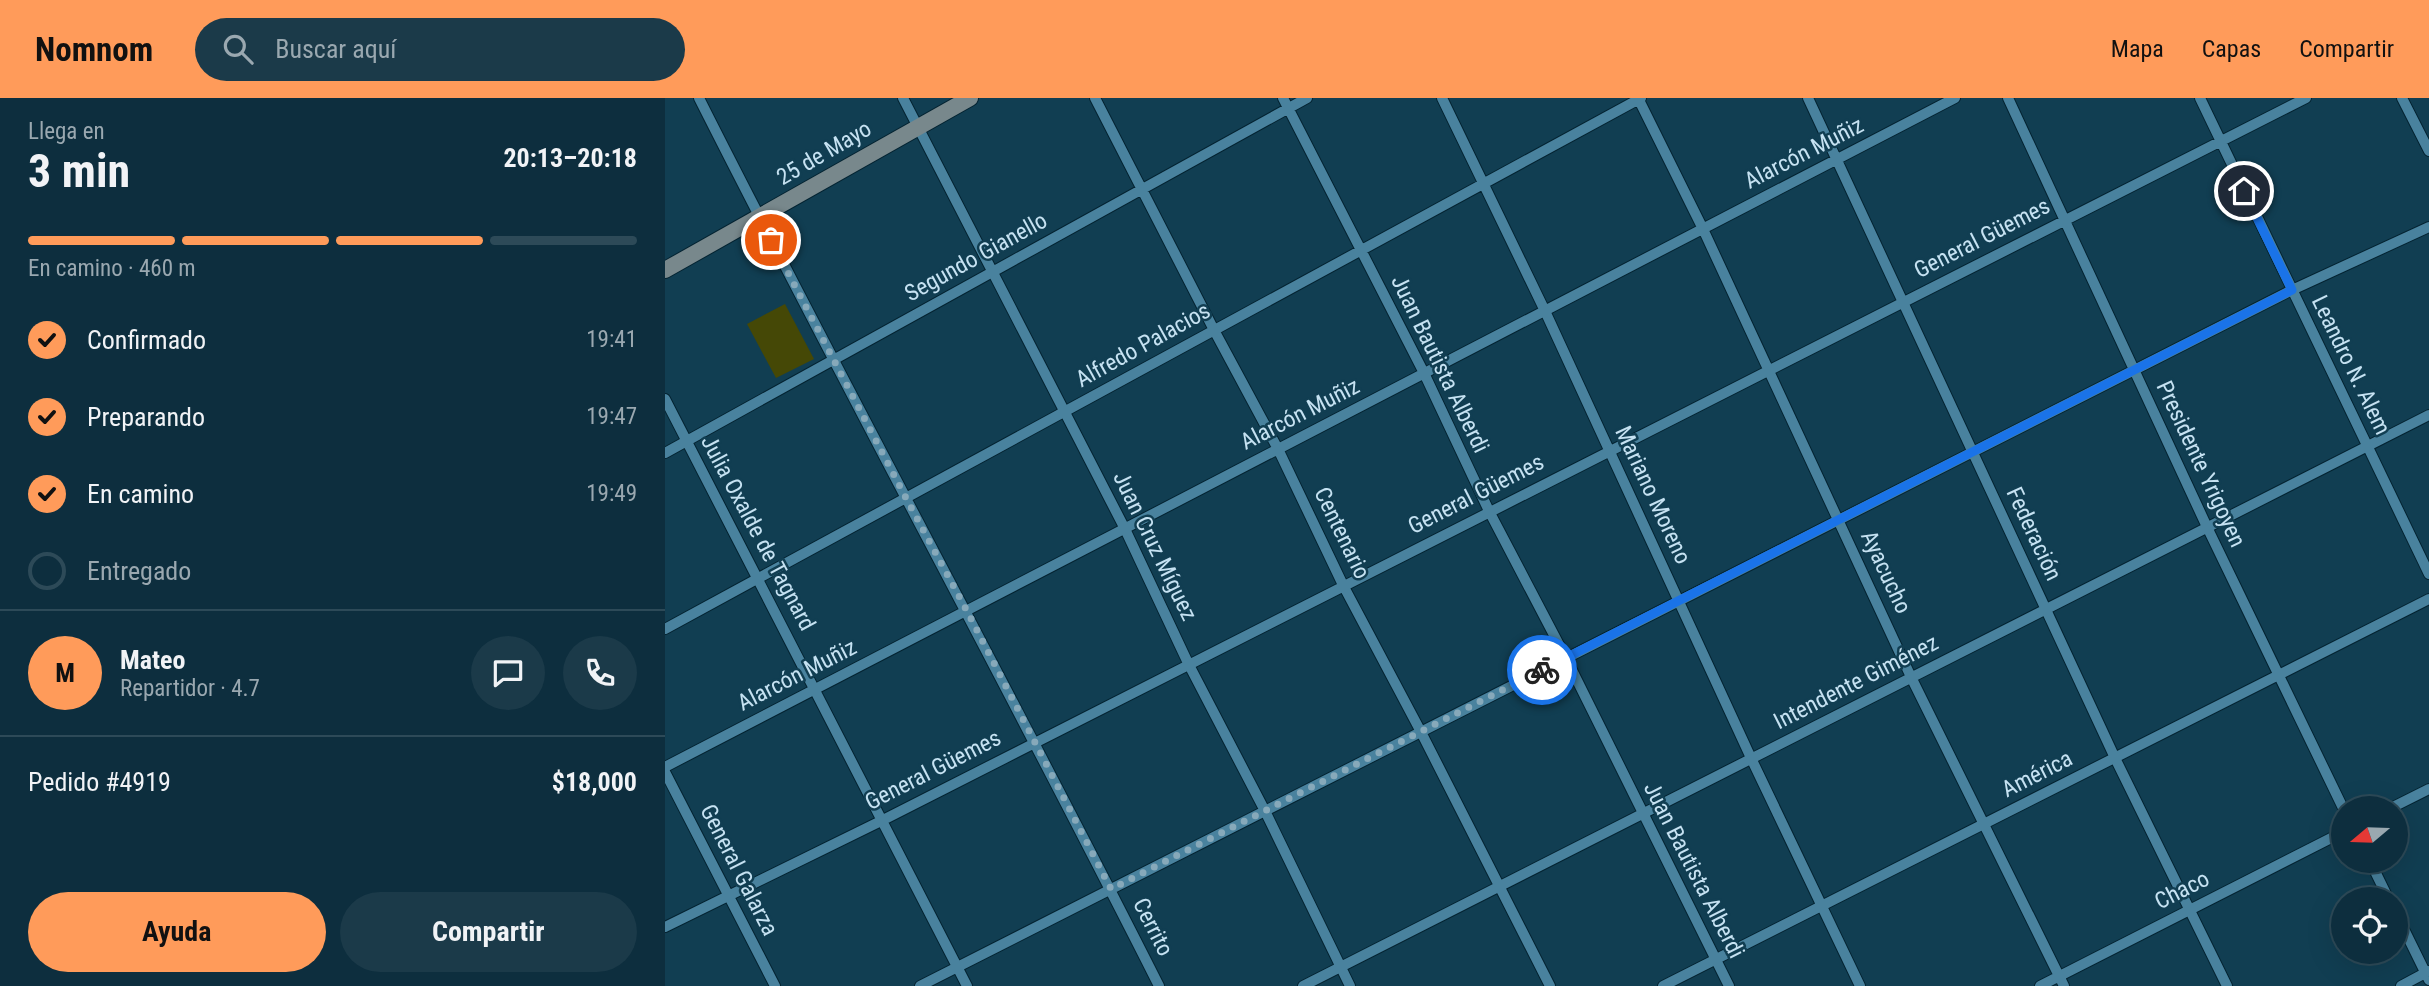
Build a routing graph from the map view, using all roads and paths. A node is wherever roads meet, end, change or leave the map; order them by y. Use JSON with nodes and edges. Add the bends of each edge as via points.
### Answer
{"nodes":[{"id":1,"x":699,"y":98,"type":"edge"},
{"id":2,"x":903,"y":98,"type":"edge"},
{"id":3,"x":970,"y":98,"type":"edge"},
{"id":4,"x":1095,"y":98,"type":"edge"},
{"id":5,"x":1307,"y":98,"type":"edge"},
{"id":6,"x":1442,"y":98,"type":"edge"},
{"id":7,"x":1639,"y":98,"type":"edge"},
{"id":8,"x":1808,"y":98,"type":"edge"},
{"id":9,"x":1955,"y":98,"type":"edge"},
{"id":10,"x":2008,"y":98,"type":"edge"},
{"id":11,"x":2200,"y":98,"type":"edge"},
{"id":12,"x":2306,"y":98,"type":"edge"},
{"id":13,"x":2402,"y":98,"type":"edge"},
{"id":14,"x":1286,"y":103,"type":"edge"},
{"id":15,"x":918,"y":126,"type":"junction"},
{"id":16,"x":2220,"y":141,"type":"junction"},
{"id":17,"x":2429,"y":151,"type":"edge"},
{"id":18,"x":1838,"y":159,"type":"junction"},
{"id":19,"x":1482,"y":184,"type":"junction"},
{"id":20,"x":1142,"y":190,"type":"junction"},
{"id":21,"x":759,"y":216,"type":"junction"},
{"id":22,"x":2064,"y":220,"type":"junction"},
{"id":23,"x":2429,"y":227,"type":"edge"},
{"id":24,"x":1703,"y":229,"type":"junction"},
{"id":25,"x":1360,"y":251,"type":"junction"},
{"id":26,"x":665,"y":270,"type":"edge"},
{"id":27,"x":994,"y":271,"type":"junction"},
{"id":28,"x":2292,"y":290,"type":"junction"},
{"id":29,"x":1902,"y":302,"type":"junction"},
{"id":30,"x":1545,"y":311,"type":"junction"},
{"id":31,"x":1214,"y":330,"type":"junction"},
{"id":32,"x":834,"y":360,"type":"junction"},
{"id":33,"x":1767,"y":370,"type":"junction"},
{"id":34,"x":2134,"y":370,"type":"junction"},
{"id":35,"x":1424,"y":373,"type":"junction"},
{"id":36,"x":665,"y":399,"type":"edge"},
{"id":37,"x":1064,"y":412,"type":"junction"},
{"id":38,"x":2429,"y":415,"type":"edge"},
{"id":39,"x":687,"y":442,"type":"junction"},
{"id":40,"x":2367,"y":446,"type":"junction"},
{"id":41,"x":1278,"y":449,"type":"junction"},
{"id":42,"x":1608,"y":451,"type":"junction"},
{"id":43,"x":1973,"y":452,"type":"junction"},
{"id":44,"x":665,"y":453,"type":"edge"},
{"id":45,"x":906,"y":498,"type":"junction"},
{"id":46,"x":1489,"y":511,"type":"junction"},
{"id":47,"x":1838,"y":520,"type":"junction"},
{"id":48,"x":2207,"y":527,"type":"junction"},
{"id":49,"x":1125,"y":529,"type":"junction"},
{"id":50,"x":2429,"y":574,"type":"edge"},
{"id":51,"x":757,"y":580,"type":"junction"},
{"id":52,"x":1343,"y":585,"type":"junction"},
{"id":53,"x":2429,"y":599,"type":"edge"},
{"id":54,"x":1679,"y":601,"type":"junction"},
{"id":55,"x":2045,"y":610,"type":"junction"},
{"id":56,"x":967,"y":611,"type":"junction"},
{"id":57,"x":665,"y":629,"type":"edge"},
{"id":58,"x":1566,"y":658,"type":"junction"},
{"id":59,"x":1188,"y":663,"type":"junction"},
{"id":60,"x":2277,"y":676,"type":"junction"},
{"id":61,"x":1911,"y":677,"type":"junction"},
{"id":62,"x":816,"y":689,"type":"junction"},
{"id":63,"x":1422,"y":732,"type":"junction"},
{"id":64,"x":1034,"y":742,"type":"junction"},
{"id":65,"x":1751,"y":758,"type":"junction"},
{"id":66,"x":2115,"y":758,"type":"junction"},
{"id":67,"x":665,"y":770,"type":"edge"},
{"id":68,"x":2429,"y":789,"type":"edge"},
{"id":69,"x":2337,"y":796,"type":"edge"},
{"id":70,"x":2408,"y":800,"type":"edge"},
{"id":71,"x":1265,"y":811,"type":"junction"},
{"id":72,"x":1642,"y":814,"type":"junction"},
{"id":73,"x":883,"y":820,"type":"junction"},
{"id":74,"x":1984,"y":824,"type":"junction"},
{"id":75,"x":2331,"y":838,"type":"edge"},
{"id":76,"x":1499,"y":887,"type":"junction"},
{"id":77,"x":1111,"y":889,"type":"junction"},
{"id":78,"x":729,"y":895,"type":"junction"},
{"id":79,"x":1821,"y":906,"type":"junction"},
{"id":80,"x":2190,"y":910,"type":"junction"},
{"id":81,"x":665,"y":927,"type":"edge"},
{"id":82,"x":2408,"y":936,"type":"edge"},
{"id":83,"x":1715,"y":960,"type":"junction"},
{"id":84,"x":957,"y":967,"type":"junction"},
{"id":85,"x":1340,"y":967,"type":"junction"},
{"id":86,"x":2428,"y":975,"type":"edge"},
{"id":87,"x":2061,"y":981,"type":"edge"},
{"id":88,"x":775,"y":986,"type":"edge"},
{"id":89,"x":920,"y":986,"type":"edge"},
{"id":90,"x":967,"y":986,"type":"edge"},
{"id":91,"x":1160,"y":986,"type":"edge"},
{"id":92,"x":1303,"y":986,"type":"edge"},
{"id":93,"x":1350,"y":986,"type":"edge"},
{"id":94,"x":1550,"y":986,"type":"edge"},
{"id":95,"x":1663,"y":986,"type":"edge"},
{"id":96,"x":1729,"y":986,"type":"edge"},
{"id":97,"x":1860,"y":986,"type":"edge"},
{"id":98,"x":2040,"y":986,"type":"edge"},
{"id":99,"x":2227,"y":986,"type":"edge"},
{"id":100,"x":2400,"y":986,"type":"edge"}],
"edges":[{"from":1,"to":21,"type":"street","name":"Cerrito"},
{"from":2,"to":15,"type":"street","name":"Juan Cruz Míguez"},
{"from":3,"to":15,"type":"street","name":"25 de Mayo"},
{"from":4,"to":20,"type":"street","name":"Centenario"},
{"from":5,"to":14,"type":"street","name":"Segundo Gianello"},
{"from":6,"to":19,"type":"street","name":"Mariano Moreno"},
{"from":7,"to":19,"type":"street","name":"Alfredo Palacios"},
{"from":7,"to":24,"type":"street","name":"Ayacucho"},
{"from":8,"to":18,"type":"street","name":"Federación"},
{"from":9,"to":18,"type":"street","name":"Alarcón Muñiz"},
{"from":10,"to":22,"type":"street","name":"Presidente Yrigoyen"},
{"from":11,"to":16,"type":"street","name":"Leandro N. Alem"},
{"from":12,"to":16,"type":"street","name":"General Güemes"},
{"from":13,"to":17,"type":"street"},
{"from":14,"to":20,"type":"street","name":"Segundo Gianello"},
{"from":14,"to":25,"type":"street","name":"Juan Bautista Alberdi"},
{"from":15,"to":21,"type":"street","name":"25 de Mayo"},
{"from":15,"to":27,"type":"street","name":"Juan Cruz Míguez"},
{"from":16,"to":22,"type":"street","name":"General Güemes"},
{"from":16,"to":28,"type":"street","name":"Leandro N. Alem"},
{"from":18,"to":24,"type":"street","name":"Alarcón Muñiz"},
{"from":18,"to":29,"type":"street","name":"Federación"},
{"from":19,"to":25,"type":"street","name":"Alfredo Palacios"},
{"from":19,"to":30,"type":"street","name":"Mariano Moreno"},
{"from":20,"to":27,"type":"street","name":"Segundo Gianello"},
{"from":20,"to":31,"type":"street","name":"Centenario"},
{"from":21,"to":26,"type":"street","name":"25 de Mayo"},
{"from":21,"to":32,"type":"street","name":"Cerrito"},
{"from":22,"to":29,"type":"street","name":"General Güemes"},
{"from":22,"to":34,"type":"street","name":"Presidente Yrigoyen"},
{"from":23,"to":28,"type":"street"},
{"from":24,"to":30,"type":"street","name":"Alarcón Muñiz"},
{"from":24,"to":33,"type":"street","name":"Ayacucho"},
{"from":25,"to":31,"type":"street","name":"Alfredo Palacios"},
{"from":25,"to":35,"type":"street","name":"Juan Bautista Alberdi"},
{"from":27,"to":32,"type":"street","name":"Segundo Gianello"},
{"from":27,"to":37,"type":"street","name":"Juan Cruz Míguez"},
{"from":28,"to":34,"type":"street"},
{"from":28,"to":40,"type":"street","name":"Leandro N. Alem"},
{"from":29,"to":33,"type":"street","name":"General Güemes"},
{"from":29,"to":43,"type":"street","name":"Federación"},
{"from":30,"to":35,"type":"street","name":"Alarcón Muñiz"},
{"from":30,"to":42,"type":"street","name":"Mariano Moreno"},
{"from":31,"to":37,"type":"street","name":"Alfredo Palacios"},
{"from":31,"to":41,"type":"street","name":"Centenario"},
{"from":32,"to":39,"type":"street","name":"Segundo Gianello"},
{"from":32,"to":45,"type":"street","name":"Cerrito"},
{"from":33,"to":42,"type":"street","name":"General Güemes"},
{"from":33,"to":47,"type":"street","name":"Ayacucho"},
{"from":34,"to":43,"type":"street"},
{"from":34,"to":48,"type":"street","name":"Presidente Yrigoyen"},
{"from":35,"to":41,"type":"street","name":"Alarcón Muñiz"},
{"from":35,"to":46,"type":"street","name":"Juan Bautista Alberdi"},
{"from":36,"to":39,"type":"street","name":"Julia Oxalde de Tagnard"},
{"from":37,"to":45,"type":"street","name":"Alfredo Palacios"},
{"from":37,"to":49,"type":"street","name":"Juan Cruz Míguez"},
{"from":38,"to":40,"type":"street","name":"Intendente Giménez"},
{"from":39,"to":44,"type":"street","name":"Segundo Gianello"},
{"from":39,"to":51,"type":"street","name":"Julia Oxalde de Tagnard"},
{"from":40,"to":48,"type":"street","name":"Intendente Giménez"},
{"from":40,"to":50,"type":"street","name":"Leandro N. Alem"},
{"from":41,"to":49,"type":"street","name":"Alarcón Muñiz"},
{"from":41,"to":52,"type":"street","name":"Centenario"},
{"from":42,"to":46,"type":"street","name":"General Güemes"},
{"from":42,"to":54,"type":"street","name":"Mariano Moreno"},
{"from":43,"to":47,"type":"street"},
{"from":43,"to":55,"type":"street","name":"Federación"},
{"from":45,"to":51,"type":"street","name":"Alfredo Palacios"},
{"from":45,"to":56,"type":"street","name":"Cerrito"},
{"from":46,"to":52,"type":"street","name":"General Güemes"},
{"from":46,"to":58,"type":"street","name":"Juan Bautista Alberdi"},
{"from":47,"to":54,"type":"street"},
{"from":47,"to":61,"type":"street","name":"Ayacucho"},
{"from":48,"to":55,"type":"street","name":"Intendente Giménez"},
{"from":48,"to":60,"type":"street","name":"Presidente Yrigoyen"},
{"from":49,"to":56,"type":"street","name":"Alarcón Muñiz"},
{"from":49,"to":59,"type":"street","name":"Juan Cruz Míguez"},
{"from":51,"to":57,"type":"street","name":"Alfredo Palacios"},
{"from":51,"to":62,"type":"street","name":"Julia Oxalde de Tagnard"},
{"from":52,"to":59,"type":"street","name":"General Güemes"},
{"from":52,"to":63,"type":"street","name":"Centenario"},
{"from":53,"to":60,"type":"street","name":"América"},
{"from":54,"to":58,"type":"street"},
{"from":54,"to":65,"type":"street","name":"Mariano Moreno"},
{"from":55,"to":61,"type":"street","name":"Intendente Giménez"},
{"from":55,"to":66,"type":"street","name":"Federación"},
{"from":56,"to":62,"type":"street","name":"Alarcón Muñiz"},
{"from":56,"to":64,"type":"street","name":"Cerrito"},
{"from":58,"to":63,"type":"street"},
{"from":58,"to":72,"type":"street","name":"Juan Bautista Alberdi"},
{"from":59,"to":64,"type":"street","name":"General Güemes"},
{"from":59,"to":71,"type":"street","name":"Juan Cruz Míguez"},
{"from":60,"to":66,"type":"street","name":"América"},
{"from":60,"to":69,"type":"street","name":"Presidente Yrigoyen"},
{"from":61,"to":65,"type":"street","name":"Intendente Giménez"},
{"from":61,"to":74,"type":"street","name":"Ayacucho"},
{"from":62,"to":67,"type":"street","name":"Alarcón Muñiz"},
{"from":62,"to":73,"type":"street","name":"Julia Oxalde de Tagnard"},
{"from":63,"to":71,"type":"street"},
{"from":63,"to":76,"type":"street","name":"Centenario"},
{"from":64,"to":73,"type":"street","name":"General Güemes"},
{"from":64,"to":77,"type":"street","name":"Cerrito"},
{"from":65,"to":72,"type":"street","name":"Intendente Giménez"},
{"from":65,"to":79,"type":"street","name":"Mariano Moreno"},
{"from":66,"to":74,"type":"street","name":"América"},
{"from":66,"to":80,"type":"street","name":"Federación"},
{"from":67,"to":78,"type":"street","name":"General Galarza"},
{"from":68,"to":70,"type":"street"},
{"from":71,"to":77,"type":"street"},
{"from":71,"to":85,"type":"street","name":"Juan Cruz Míguez"},
{"from":72,"to":76,"type":"street","name":"Intendente Giménez"},
{"from":72,"to":83,"type":"street","name":"Juan Bautista Alberdi"},
{"from":73,"to":78,"type":"street","name":"General Güemes"},
{"from":73,"to":84,"type":"street","name":"Julia Oxalde de Tagnard"},
{"from":74,"to":79,"type":"street","name":"América"},
{"from":74,"to":87,"type":"street","name":"Ayacucho"},
{"from":75,"to":80,"type":"street","name":"Chaco"},
{"from":76,"to":85,"type":"street","name":"Intendente Giménez"},
{"from":76,"to":94,"type":"street","name":"Centenario"},
{"from":77,"to":84,"type":"street"},
{"from":77,"to":91,"type":"street","name":"Cerrito"},
{"from":78,"to":81,"type":"street","name":"General Güemes"},
{"from":78,"to":88,"type":"street","name":"General Galarza"},
{"from":79,"to":83,"type":"street","name":"América"},
{"from":79,"to":97,"type":"street","name":"Mariano Moreno"},
{"from":80,"to":87,"type":"street","name":"Chaco"},
{"from":80,"to":99,"type":"street","name":"Federación"},
{"from":82,"to":86,"type":"street"},
{"from":83,"to":95,"type":"street","name":"América"},
{"from":83,"to":96,"type":"street","name":"Juan Bautista Alberdi"},
{"from":84,"to":89,"type":"street"},
{"from":84,"to":90,"type":"street","name":"Julia Oxalde de Tagnard"},
{"from":85,"to":92,"type":"street","name":"Intendente Giménez"},
{"from":85,"to":93,"type":"street","name":"Juan Cruz Míguez"},
{"from":86,"to":100,"type":"street"},
{"from":87,"to":98,"type":"street","name":"Chaco"}]}
